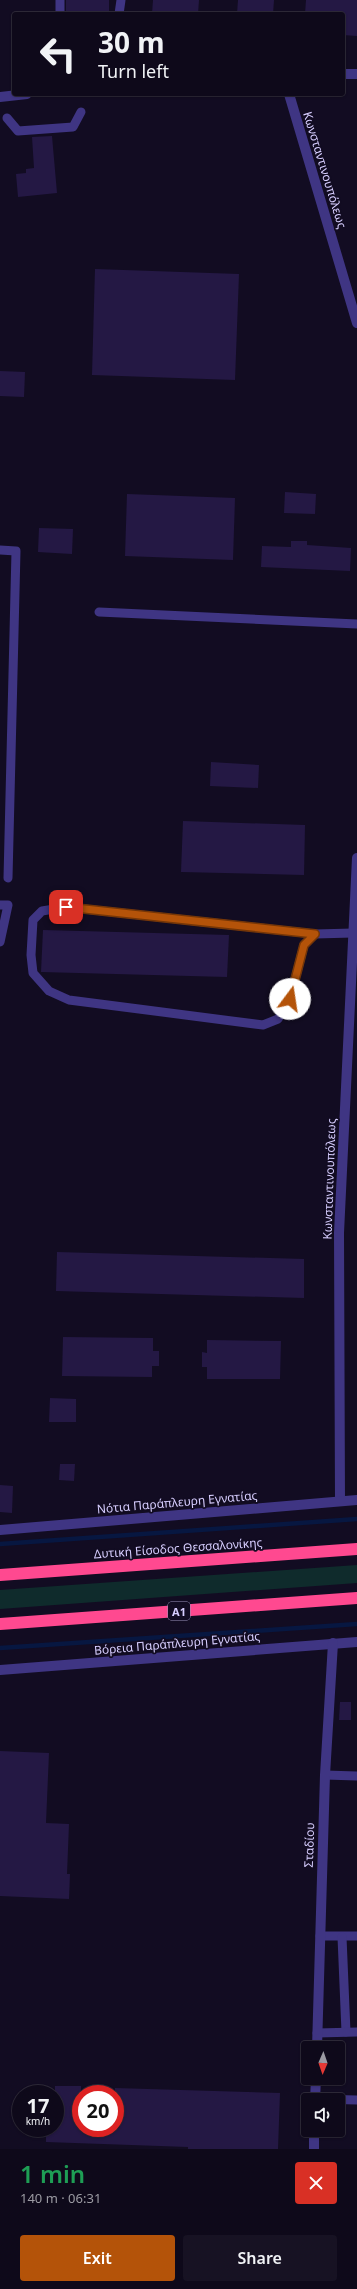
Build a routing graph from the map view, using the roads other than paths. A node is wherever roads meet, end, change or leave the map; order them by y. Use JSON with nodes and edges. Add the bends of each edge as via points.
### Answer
{"nodes":[{"id":1,"x":60,"y":0,"type":"edge"},
{"id":2,"x":121,"y":0,"type":"edge"},
{"id":3,"x":60,"y":12,"type":"edge"},
{"id":4,"x":119,"y":12,"type":"edge"},
{"id":5,"x":345,"y":74,"type":"edge"},
{"id":6,"x":357,"y":74,"type":"edge"},
{"id":7,"x":12,"y":95,"type":"edge"},
{"id":8,"x":0,"y":96,"type":"edge"},
{"id":9,"x":290,"y":96,"type":"edge"},
{"id":10,"x":81,"y":112,"type":"dead end"},
{"id":11,"x":7,"y":118,"type":"dead end"},
{"id":12,"x":357,"y":322,"type":"edge"},
{"id":13,"x":0,"y":550,"type":"edge"},
{"id":14,"x":99,"y":612,"type":"dead end"},
{"id":15,"x":357,"y":624,"type":"edge"},
{"id":16,"x":357,"y":858,"type":"edge"},
{"id":17,"x":8,"y":878,"type":"dead end"},
{"id":18,"x":0,"y":905,"type":"edge"},
{"id":19,"x":356,"y":918,"type":"edge"},
{"id":20,"x":353,"y":933,"type":"junction"},
{"id":21,"x":315,"y":934,"type":"junction"},
{"id":22,"x":0,"y":942,"type":"edge"},
{"id":23,"x":357,"y":1500,"type":"edge"},
{"id":24,"x":340,"y":1502,"type":"junction"},
{"id":25,"x":0,"y":1530,"type":"edge"},
{"id":26,"x":357,"y":1550,"type":"edge"},
{"id":27,"x":0,"y":1575,"type":"edge"},
{"id":28,"x":357,"y":1598,"type":"edge"},
{"id":29,"x":0,"y":1624,"type":"edge"},
{"id":30,"x":357,"y":1642,"type":"edge"},
{"id":31,"x":333,"y":1644,"type":"junction"},
{"id":32,"x":0,"y":1670,"type":"edge"},
{"id":33,"x":324,"y":1775,"type":"junction"},
{"id":34,"x":357,"y":1776,"type":"edge"},
{"id":35,"x":320,"y":1936,"type":"junction"},
{"id":36,"x":342,"y":1936,"type":"junction"},
{"id":37,"x":357,"y":1936,"type":"edge"},
{"id":38,"x":346,"y":2032,"type":"junction"},
{"id":39,"x":357,"y":2032,"type":"edge"},
{"id":40,"x":317,"y":2033,"type":"junction"},
{"id":41,"x":317,"y":2041,"type":"edge"},
{"id":42,"x":345,"y":2100,"type":"edge"},
{"id":43,"x":357,"y":2100,"type":"edge"},
{"id":44,"x":314,"y":2137,"type":"edge"},
{"id":45,"x":314,"y":2149,"type":"edge"}],
"edges":[{"from":1,"to":3,"type":"lane"},
{"from":2,"to":4,"type":"lane"},
{"from":5,"to":6,"type":"street"},
{"from":7,"to":8,"type":"street"},
{"from":9,"to":12,"type":"street","name":"Κωνσταντινουπόλεως"},
{"from":10,"to":11,"type":"lane","via":[[73,128],[18,132]]},
{"from":13,"to":17,"type":"lane","via":[[16,551]]},
{"from":14,"to":15,"type":"lane"},
{"from":16,"to":19,"type":"street","name":"Κωνσταντινουπόλεως"},
{"from":18,"to":22,"type":"lane","via":[[8,905]]},
{"from":19,"to":20,"type":"street","name":"Κωνσταντινουπόλεως"},
{"from":20,"to":21,"type":"lane"},
{"from":20,"to":24,"type":"street","name":"Κωνσταντινουπόλεως","via":[[339,1233]]},
{"from":21,"to":21,"type":"lane","via":[[304,945],[290,999],[278,1019],[263,1025],[69,1000],[49,991],[33,972],[31,955],[33,920],[42,911],[66,907]]},
{"from":23,"to":24,"type":"street","name":"Νότια Παράπλευρη Εγνατίας"},
{"from":24,"to":25,"type":"street","name":"Νότια Παράπλευρη Εγνατίας"},
{"from":26,"to":27,"type":"highway","name":"Δυτική Είσοδος Θεσσαλονίκης"},
{"from":28,"to":29,"type":"highway","number":"Α1"},
{"from":30,"to":31,"type":"street","name":"Βόρεια Παράπλευρη Εγνατίας"},
{"from":31,"to":32,"type":"street","name":"Βόρεια Παράπλευρη Εγνατίας"},
{"from":31,"to":33,"type":"street","name":"Σταδίου"},
{"from":33,"to":34,"type":"lane"},
{"from":33,"to":35,"type":"street","name":"Σταδίου"},
{"from":35,"to":36,"type":"lane"},
{"from":35,"to":40,"type":"street","name":"Σταδίου"},
{"from":36,"to":37,"type":"lane"},
{"from":36,"to":38,"type":"lane"},
{"from":38,"to":39,"type":"lane"},
{"from":38,"to":40,"type":"lane"},
{"from":40,"to":41,"type":"street","name":"Σταδίου"},
{"from":42,"to":43,"type":"lane"},
{"from":44,"to":45,"type":"street"}]}
